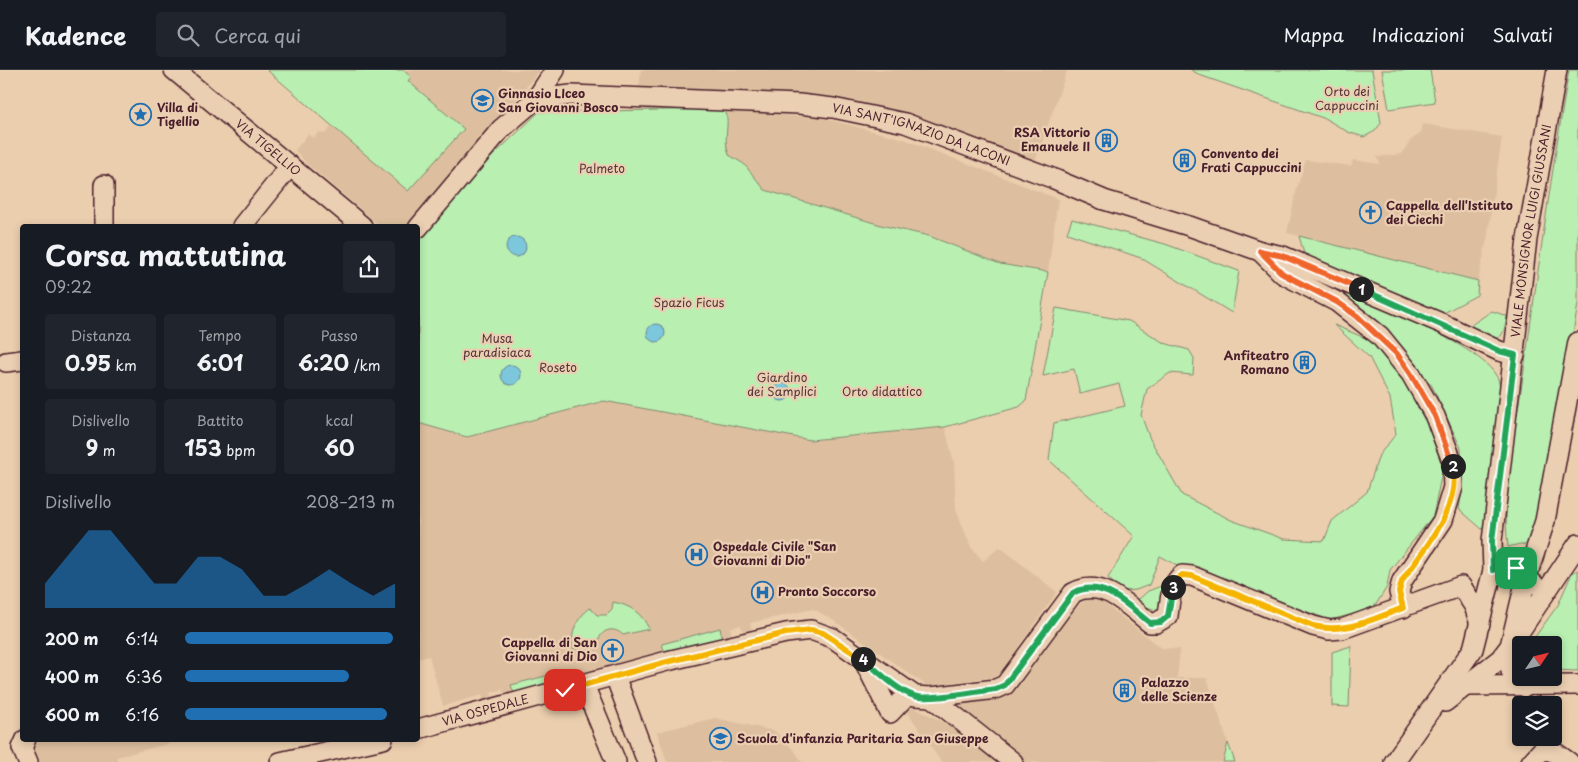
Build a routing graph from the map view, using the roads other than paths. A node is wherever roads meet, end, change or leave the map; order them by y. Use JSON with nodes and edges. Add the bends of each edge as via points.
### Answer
{"nodes":[{"id":1,"x":174,"y":70,"type":"edge"},
{"id":2,"x":557,"y":70,"type":"edge"},
{"id":3,"x":1557,"y":70,"type":"edge"},
{"id":4,"x":565,"y":96,"type":"junction"},
{"id":5,"x":536,"y":98,"type":"junction"},
{"id":6,"x":290,"y":166,"type":"junction"},
{"id":7,"x":104,"y":185,"type":"dead end"},
{"id":8,"x":104,"y":224,"type":"edge"},
{"id":9,"x":244,"y":224,"type":"edge"},
{"id":10,"x":360,"y":224,"type":"edge"},
{"id":11,"x":420,"y":226,"type":"edge"},
{"id":12,"x":1260,"y":251,"type":"junction"},
{"id":13,"x":1578,"y":342,"type":"edge"},
{"id":14,"x":1515,"y":355,"type":"junction"},
{"id":15,"x":1578,"y":544,"type":"edge"},
{"id":16,"x":1493,"y":570,"type":"junction"},
{"id":17,"x":1526,"y":579,"type":"junction"},
{"id":18,"x":1545,"y":592,"type":"junction"},
{"id":19,"x":1403,"y":608,"type":"junction"},
{"id":20,"x":1480,"y":624,"type":"junction"},
{"id":21,"x":1510,"y":646,"type":"junction"},
{"id":22,"x":1473,"y":648,"type":"junction"},
{"id":23,"x":863,"y":659,"type":"junction"},
{"id":24,"x":1480,"y":672,"type":"junction"},
{"id":25,"x":615,"y":676,"type":"junction"},
{"id":26,"x":584,"y":685,"type":"junction"},
{"id":27,"x":1463,"y":686,"type":"junction"},
{"id":28,"x":1496,"y":686,"type":"junction"},
{"id":29,"x":1578,"y":686,"type":"edge"},
{"id":30,"x":1525,"y":687,"type":"junction"},
{"id":31,"x":909,"y":693,"type":"junction"},
{"id":32,"x":932,"y":696,"type":"junction"},
{"id":33,"x":1427,"y":717,"type":"junction"},
{"id":34,"x":420,"y":728,"type":"edge"},
{"id":35,"x":370,"y":742,"type":"edge"},
{"id":36,"x":280,"y":762,"type":"edge"},
{"id":37,"x":616,"y":762,"type":"edge"},
{"id":38,"x":647,"y":762,"type":"edge"},
{"id":39,"x":1013,"y":762,"type":"edge"},
{"id":40,"x":1394,"y":762,"type":"edge"},
{"id":41,"x":1531,"y":762,"type":"edge"},
{"id":42,"x":1569,"y":762,"type":"edge"}],
"edges":[{"from":1,"to":6,"type":"street","name":"VIA TIGELLIO"},
{"from":2,"to":4,"type":"street"},
{"from":2,"to":5,"type":"street"},
{"from":3,"to":14,"type":"street","name":"VIALE MONSIGNOR LUIGI GIUSSANI","via":[[1527,239]]},
{"from":4,"to":5,"type":"street","name":"VIA SANT'IGNAZIO DA LACONI"},
{"from":4,"to":12,"type":"street","name":"VIA SANT'IGNAZIO DA LACONI","via":[[799,104],[905,124],[1104,200]]},
{"from":5,"to":11,"type":"street","via":[[501,129]]},
{"from":6,"to":9,"type":"street"},
{"from":6,"to":10,"type":"street","name":"VIA TIGELLIO"},
{"from":7,"to":8,"type":"street"},
{"from":12,"to":14,"type":"street","name":"VIA SANT'IGNAZIO DA LACONI","via":[[1283,256],[1499,351]]},
{"from":12,"to":19,"type":"street","via":[[1283,274],[1337,302],[1380,336],[1411,374],[1438,424],[1452,461],[1453,487],[1443,520],[1402,581],[1399,592]]},
{"from":13,"to":17,"type":"street","via":[[1545,521]]},
{"from":14,"to":16,"type":"street","name":"VIALE MONSIGNOR LUIGI GIUSSANI","via":[[1492,541]]},
{"from":15,"to":18,"type":"street"},
{"from":16,"to":17,"type":"street","via":[[1516,568]]},
{"from":16,"to":20,"type":"street","name":"VIALE MONSIGNOR LUIGI GIUSSANI"},
{"from":17,"to":18,"type":"street"},
{"from":17,"to":21,"type":"street"},
{"from":18,"to":21,"type":"street"},
{"from":19,"to":20,"type":"street","via":[[1461,586],[1474,606]]},
{"from":19,"to":32,"type":"street","via":[[1342,629],[1329,630],[1192,576],[1182,575],[1172,589],[1168,616],[1150,623],[1110,593],[1086,587],[1073,593],[1005,685],[996,689]]},
{"from":20,"to":22,"type":"street","name":"VIALE MONSIGNOR LUIGI GIUSSANI"},
{"from":21,"to":24,"type":"street","via":[[1500,659]]},
{"from":21,"to":30,"type":"street","via":[[1511,672]]},
{"from":22,"to":24,"type":"street","via":[[1474,664]]},
{"from":22,"to":33,"type":"street"},
{"from":23,"to":25,"type":"street","via":[[833,638],[811,630],[786,633]]},
{"from":23,"to":31,"type":"street"},
{"from":23,"to":31,"type":"street","via":[[890,713]]},
{"from":24,"to":27,"type":"street"},
{"from":24,"to":28,"type":"street"},
{"from":25,"to":26,"type":"street","name":"VIA OSPEDALE"},
{"from":25,"to":38,"type":"street"},
{"from":26,"to":34,"type":"street","name":"VIA OSPEDALE"},
{"from":26,"to":37,"type":"street"},
{"from":27,"to":28,"type":"street"},
{"from":27,"to":33,"type":"street"},
{"from":28,"to":30,"type":"street"},
{"from":29,"to":30,"type":"street"},
{"from":31,"to":32,"type":"street"},
{"from":32,"to":39,"type":"street"},
{"from":33,"to":40,"type":"street"},
{"from":35,"to":36,"type":"street"},
{"from":41,"to":42,"type":"street","via":[[1542,749]]}]}
